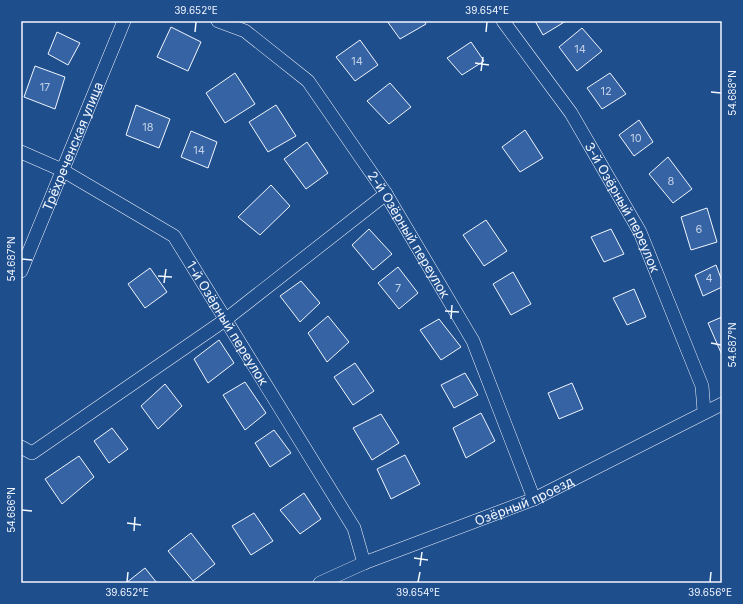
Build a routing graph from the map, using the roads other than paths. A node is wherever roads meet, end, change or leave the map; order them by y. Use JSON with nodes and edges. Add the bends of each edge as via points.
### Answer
{"nodes":[{"id":1,"x":124,"y":21,"type":"edge"},
{"id":2,"x":218,"y":21,"type":"edge"},
{"id":3,"x":503,"y":21,"type":"edge"},
{"id":4,"x":21,"y":152,"type":"edge"},
{"id":5,"x":62,"y":170,"type":"junction"},
{"id":6,"x":386,"y":194,"type":"junction"},
{"id":7,"x":21,"y":271,"type":"edge"},
{"id":8,"x":225,"y":320,"type":"junction"},
{"id":9,"x":722,"y":404,"type":"edge"},
{"id":10,"x":704,"y":412,"type":"junction"},
{"id":11,"x":21,"y":447,"type":"edge"},
{"id":12,"x":534,"y":499,"type":"junction"},
{"id":13,"x":364,"y":563,"type":"junction"},
{"id":14,"x":320,"y":583,"type":"edge"}],
"edges":[{"from":1,"to":5,"type":"street","name":"Трёхреченская улица"},
{"from":2,"to":6,"type":"street","name":"2-й Озёрный переулок","via":[[245,31],[308,81]]},
{"from":3,"to":10,"type":"street","name":"3-й Озёрный переулок","via":[[571,113],[640,232],[702,386]]},
{"from":4,"to":5,"type":"street","name":"1-й Озёрный переулок"},
{"from":5,"to":7,"type":"street","name":"Трёхреченская улица"},
{"from":5,"to":8,"type":"street","name":"1-й Озёрный переулок","via":[[174,236]]},
{"from":6,"to":8,"type":"street"},
{"from":6,"to":12,"type":"street","name":"2-й Озёрный переулок","via":[[473,341]]},
{"from":8,"to":11,"type":"street","via":[[32,453]]},
{"from":8,"to":13,"type":"street","name":"1-й Озёрный переулок","via":[[354,528]]},
{"from":9,"to":10,"type":"street","name":"Озёрный проезд"},
{"from":10,"to":12,"type":"street","name":"Озёрный проезд"},
{"from":12,"to":13,"type":"street","name":"Озёрный проезд"},
{"from":13,"to":14,"type":"street","name":"Озёрный проезд"}]}
